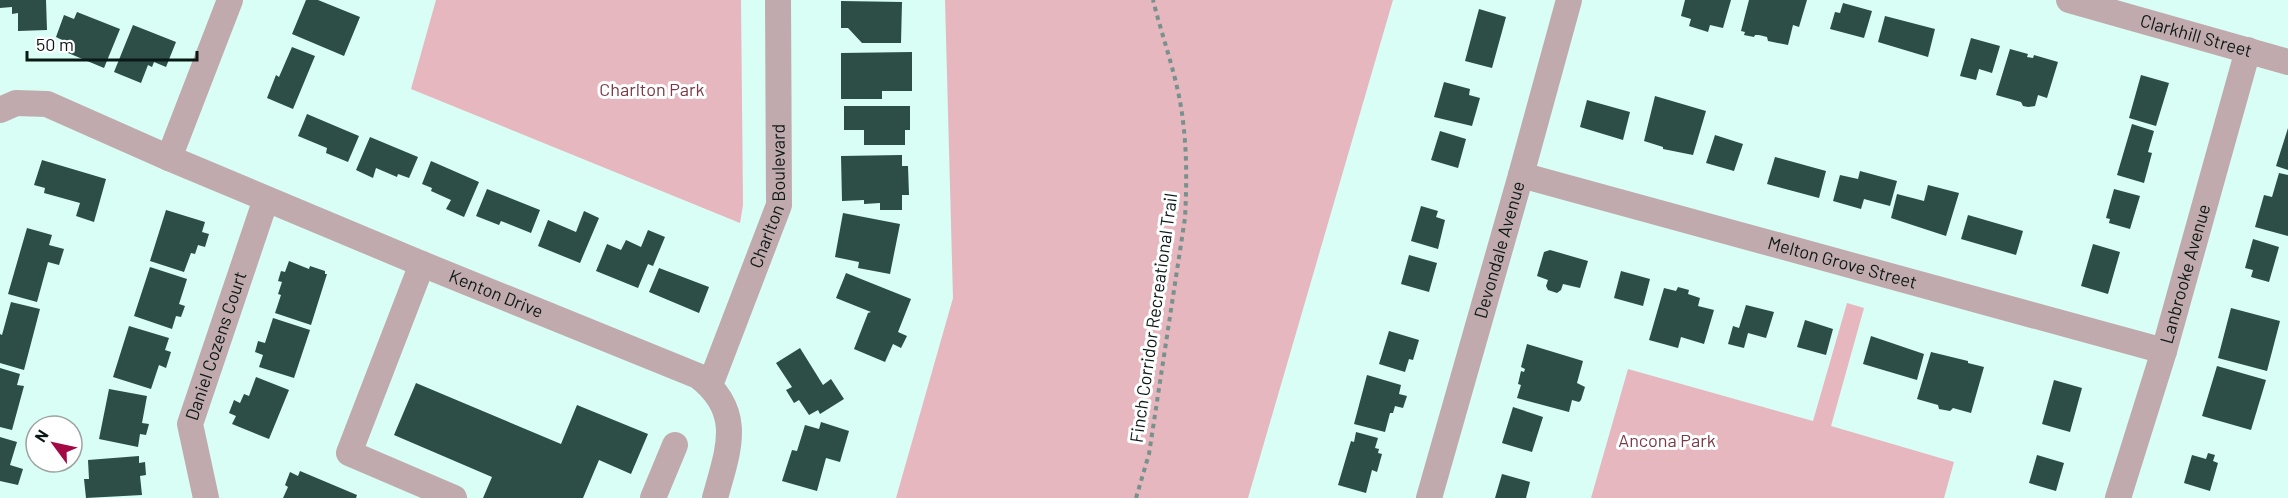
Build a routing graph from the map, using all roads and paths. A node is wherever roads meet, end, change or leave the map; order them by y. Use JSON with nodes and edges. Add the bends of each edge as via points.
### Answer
{"nodes":[{"id":1,"x":230,"y":0,"type":"edge"},
{"id":2,"x":777,"y":0,"type":"edge"},
{"id":3,"x":1153,"y":0,"type":"edge"},
{"id":4,"x":1569,"y":0,"type":"edge"},
{"id":5,"x":2068,"y":0,"type":"edge"},
{"id":6,"x":2248,"y":50,"type":"junction"},
{"id":7,"x":2288,"y":62,"type":"edge"},
{"id":8,"x":0,"y":110,"type":"edge"},
{"id":9,"x":169,"y":158,"type":"junction"},
{"id":10,"x":1521,"y":175,"type":"junction"},
{"id":11,"x":267,"y":199,"type":"junction"},
{"id":12,"x":422,"y":264,"type":"junction"},
{"id":13,"x":2164,"y":351,"type":"junction"},
{"id":14,"x":710,"y":385,"type":"junction"},
{"id":15,"x":675,"y":445,"type":"dead end"},
{"id":16,"x":206,"y":498,"type":"edge"},
{"id":17,"x":454,"y":498,"type":"edge"},
{"id":18,"x":653,"y":498,"type":"edge"},
{"id":19,"x":715,"y":498,"type":"edge"},
{"id":20,"x":1136,"y":498,"type":"edge"},
{"id":21,"x":1429,"y":498,"type":"edge"},
{"id":22,"x":2118,"y":498,"type":"edge"}],
"edges":[{"from":1,"to":9,"type":"street"},
{"from":2,"to":14,"type":"street","name":"Charlton Boulevard","via":[[779,205]]},
{"from":3,"to":20,"type":"path","name":"Finch Corridor Recreational Trail","via":[[1181,106],[1186,209],[1149,454]]},
{"from":4,"to":10,"type":"street","name":"Devondale Avenue"},
{"from":5,"to":6,"type":"street","name":"Clarkhill Street"},
{"from":6,"to":7,"type":"street","name":"Clarkhill Street"},
{"from":6,"to":13,"type":"street","name":"Lanbrooke Avenue"},
{"from":8,"to":9,"type":"street","name":"Kenton Drive","via":[[16,104],[47,104]]},
{"from":9,"to":11,"type":"street","name":"Kenton Drive"},
{"from":10,"to":13,"type":"street","name":"Melton Grove Street"},
{"from":10,"to":21,"type":"street","name":"Devondale Avenue"},
{"from":11,"to":12,"type":"street","name":"Kenton Drive"},
{"from":11,"to":16,"type":"street","name":"Daniel Cozens Court","via":[[190,424]]},
{"from":12,"to":14,"type":"street","name":"Kenton Drive","via":[[682,368]]},
{"from":12,"to":17,"type":"street","via":[[349,453]]},
{"from":13,"to":22,"type":"street","name":"Lanbrooke Avenue"},
{"from":14,"to":19,"type":"street","name":"Kenton Drive","via":[[723,403],[730,425],[730,445]]},
{"from":15,"to":18,"type":"street"}]}
